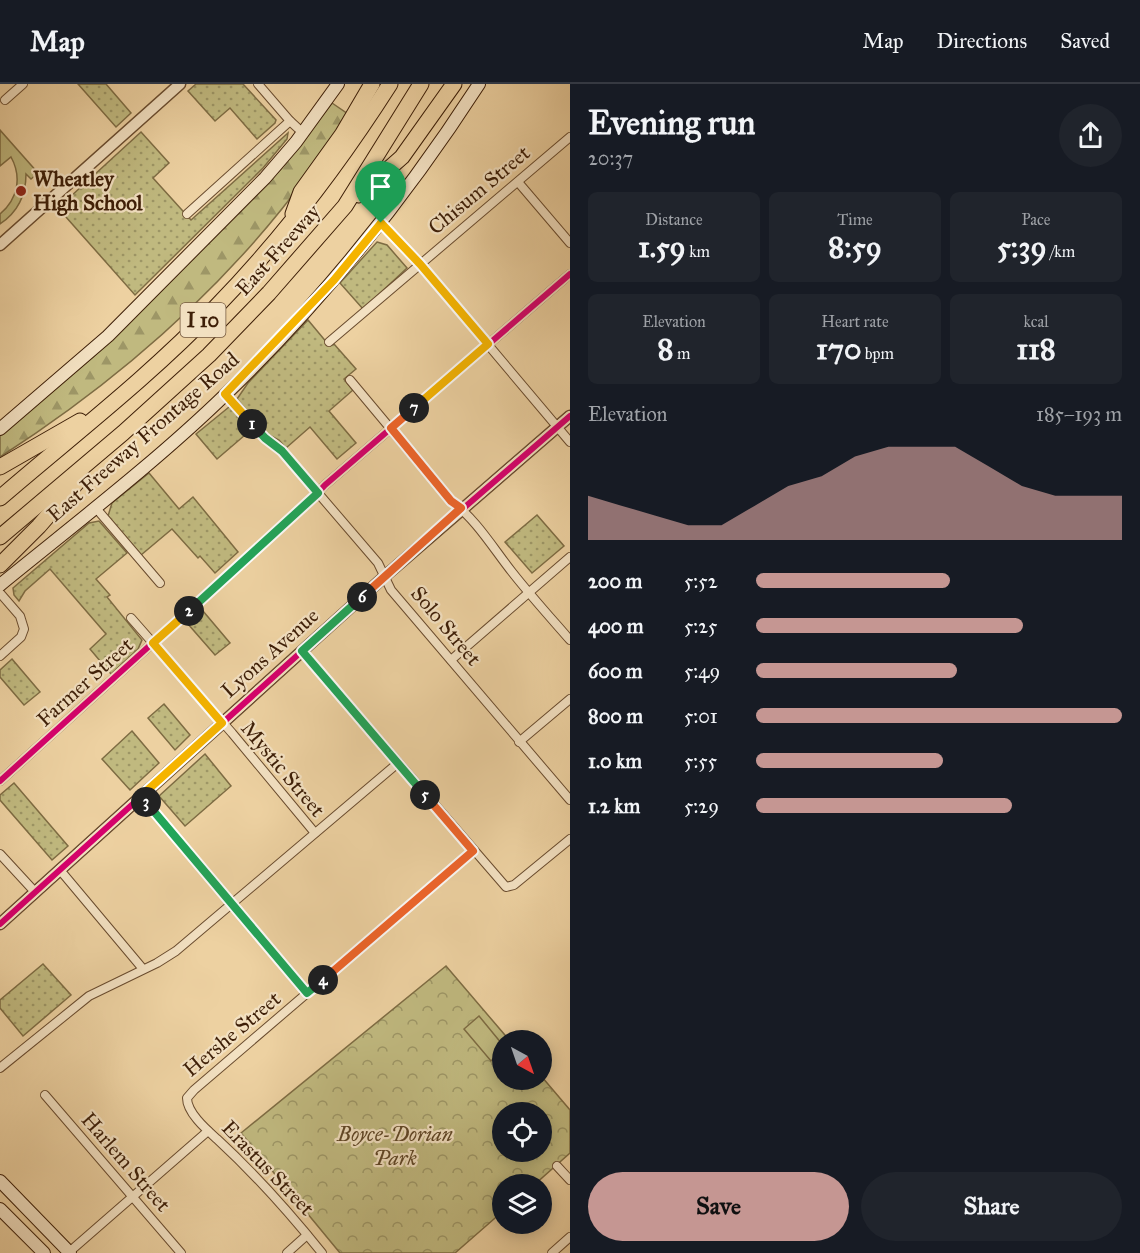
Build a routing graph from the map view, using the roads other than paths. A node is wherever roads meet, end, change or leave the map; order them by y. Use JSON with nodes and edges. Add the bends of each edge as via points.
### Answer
{"nodes":[{"id":1,"x":23,"y":84,"type":"edge"},
{"id":2,"x":180,"y":84,"type":"edge"},
{"id":3,"x":258,"y":84,"type":"edge"},
{"id":4,"x":338,"y":84,"type":"edge"},
{"id":5,"x":372,"y":84,"type":"edge"},
{"id":6,"x":390,"y":84,"type":"edge"},
{"id":7,"x":421,"y":84,"type":"edge"},
{"id":8,"x":454,"y":84,"type":"edge"},
{"id":9,"x":479,"y":84,"type":"edge"},
{"id":10,"x":5,"y":100,"type":"dead end"},
{"id":11,"x":290,"y":121,"type":"junction"},
{"id":12,"x":303,"y":132,"type":"junction"},
{"id":13,"x":570,"y":136,"type":"edge"},
{"id":14,"x":518,"y":182,"type":"junction"},
{"id":15,"x":345,"y":207,"type":"junction"},
{"id":16,"x":187,"y":214,"type":"dead end"},
{"id":17,"x":381,"y":223,"type":"junction"},
{"id":18,"x":288,"y":227,"type":"junction"},
{"id":19,"x":570,"y":243,"type":"edge"},
{"id":20,"x":0,"y":245,"type":"edge"},
{"id":21,"x":420,"y":264,"type":"junction"},
{"id":22,"x":570,"y":274,"type":"edge"},
{"id":23,"x":329,"y":342,"type":"dead end"},
{"id":24,"x":488,"y":344,"type":"junction"},
{"id":25,"x":350,"y":380,"type":"dead end"},
{"id":26,"x":225,"y":394,"type":"junction"},
{"id":27,"x":109,"y":405,"type":"junction"},
{"id":28,"x":570,"y":416,"type":"edge"},
{"id":29,"x":558,"y":427,"type":"junction"},
{"id":30,"x":391,"y":428,"type":"junction"},
{"id":31,"x":0,"y":429,"type":"edge"},
{"id":32,"x":123,"y":434,"type":"junction"},
{"id":33,"x":570,"y":442,"type":"edge"},
{"id":34,"x":0,"y":467,"type":"edge"},
{"id":35,"x":318,"y":493,"type":"junction"},
{"id":36,"x":0,"y":498,"type":"edge"},
{"id":37,"x":95,"y":507,"type":"junction"},
{"id":38,"x":461,"y":508,"type":"junction"},
{"id":39,"x":0,"y":537,"type":"edge"},
{"id":40,"x":570,"y":557,"type":"edge"},
{"id":41,"x":0,"y":565,"type":"edge"},
{"id":42,"x":384,"y":577,"type":"junction"},
{"id":43,"x":160,"y":583,"type":"dead end"},
{"id":44,"x":0,"y":585,"type":"edge"},
{"id":45,"x":0,"y":593,"type":"edge"},
{"id":46,"x":529,"y":593,"type":"junction"},
{"id":47,"x":130,"y":618,"type":"dead end"},
{"id":48,"x":570,"y":640,"type":"edge"},
{"id":49,"x":153,"y":643,"type":"junction"},
{"id":50,"x":302,"y":651,"type":"junction"},
{"id":51,"x":0,"y":656,"type":"edge"},
{"id":52,"x":451,"y":660,"type":"junction"},
{"id":53,"x":570,"y":699,"type":"edge"},
{"id":54,"x":222,"y":723,"type":"junction"},
{"id":55,"x":519,"y":742,"type":"junction"},
{"id":56,"x":398,"y":763,"type":"junction"},
{"id":57,"x":0,"y":782,"type":"edge"},
{"id":58,"x":141,"y":796,"type":"junction"},
{"id":59,"x":570,"y":800,"type":"edge"},
{"id":60,"x":315,"y":833,"type":"junction"},
{"id":61,"x":570,"y":839,"type":"edge"},
{"id":62,"x":473,"y":851,"type":"junction"},
{"id":63,"x":0,"y":854,"type":"edge"},
{"id":64,"x":60,"y":870,"type":"junction"},
{"id":65,"x":35,"y":892,"type":"junction"},
{"id":66,"x":232,"y":903,"type":"junction"},
{"id":67,"x":0,"y":924,"type":"edge"},
{"id":68,"x":143,"y":969,"type":"junction"},
{"id":69,"x":307,"y":993,"type":"junction"},
{"id":70,"x":0,"y":1068,"type":"edge"},
{"id":71,"x":45,"y":1095,"type":"dead end"},
{"id":72,"x":189,"y":1107,"type":"joint"},
{"id":73,"x":208,"y":1131,"type":"junction"},
{"id":74,"x":557,"y":1166,"type":"dead end"},
{"id":75,"x":570,"y":1180,"type":"edge"},
{"id":76,"x":0,"y":1181,"type":"edge"},
{"id":77,"x":132,"y":1197,"type":"junction"},
{"id":78,"x":0,"y":1209,"type":"edge"},
{"id":79,"x":307,"y":1235,"type":"junction"},
{"id":80,"x":570,"y":1237,"type":"edge"},
{"id":81,"x":44,"y":1253,"type":"edge"},
{"id":82,"x":69,"y":1253,"type":"edge"},
{"id":83,"x":181,"y":1253,"type":"edge"},
{"id":84,"x":287,"y":1253,"type":"edge"},
{"id":85,"x":322,"y":1253,"type":"edge"},
{"id":86,"x":552,"y":1253,"type":"edge"}],
"edges":[{"from":1,"to":10,"type":"street"},
{"from":2,"to":20,"type":"street"},
{"from":3,"to":11,"type":"street"},
{"from":4,"to":12,"type":"main road"},
{"from":5,"to":18,"type":"highway","via":[[301,192]]},
{"from":6,"to":18,"type":"highway","name":"East Freeway","number":"I 10"},
{"from":7,"to":15,"type":"highway","name":"East Freeway","number":"I 10"},
{"from":8,"to":15,"type":"highway","via":[[402,157]]},
{"from":9,"to":17,"type":"main road","name":"East Freeway Frontage Road"},
{"from":11,"to":12,"type":"street"},
{"from":11,"to":16,"type":"street"},
{"from":12,"to":31,"type":"main road","via":[[264,178],[108,336]]},
{"from":13,"to":14,"type":"street","name":"Chisum Street"},
{"from":14,"to":19,"type":"street"},
{"from":14,"to":21,"type":"street","name":"Chisum Street"},
{"from":15,"to":32,"type":"highway","name":"East Freeway","number":"I 10","via":[[209,355]]},
{"from":17,"to":21,"type":"street"},
{"from":17,"to":26,"type":"main road","name":"East Freeway Frontage Road","via":[[334,280]]},
{"from":18,"to":27,"type":"highway","name":"East Freeway","number":"I 10","via":[[215,309]]},
{"from":21,"to":23,"type":"street","name":"Chisum Street"},
{"from":21,"to":24,"type":"street"},
{"from":22,"to":24,"type":"street","name":"Farmer Street"},
{"from":24,"to":29,"type":"street"},
{"from":24,"to":30,"type":"street","name":"Farmer Street"},
{"from":25,"to":30,"type":"street"},
{"from":26,"to":35,"type":"street","name":"Solo Street"},
{"from":26,"to":37,"type":"main road","name":"East Freeway Frontage Road"},
{"from":27,"to":34,"type":"highway"},
{"from":27,"to":36,"type":"highway","name":"East Freeway","number":"I 10"},
{"from":28,"to":29,"type":"street","name":"Lyons Avenue"},
{"from":29,"to":33,"type":"street"},
{"from":29,"to":38,"type":"street","name":"Lyons Avenue"},
{"from":30,"to":35,"type":"street","name":"Farmer Street"},
{"from":30,"to":38,"type":"street"},
{"from":32,"to":39,"type":"highway","name":"East Freeway","number":"I 10"},
{"from":32,"to":41,"type":"highway"},
{"from":35,"to":42,"type":"street","name":"Solo Street","via":[[378,563]]},
{"from":35,"to":49,"type":"street","name":"Farmer Street"},
{"from":37,"to":43,"type":"street"},
{"from":37,"to":44,"type":"main road","name":"East Freeway Frontage Road"},
{"from":38,"to":42,"type":"street","name":"Lyons Avenue"},
{"from":38,"to":46,"type":"street"},
{"from":40,"to":46,"type":"street"},
{"from":42,"to":50,"type":"street","name":"Lyons Avenue"},
{"from":42,"to":52,"type":"street","name":"Solo Street"},
{"from":45,"to":51,"type":"street","via":[[20,616],[24,629],[21,637]]},
{"from":46,"to":48,"type":"street"},
{"from":46,"to":52,"type":"street"},
{"from":47,"to":49,"type":"street","name":"Mystic Street"},
{"from":49,"to":54,"type":"street","name":"Mystic Street"},
{"from":49,"to":57,"type":"street","name":"Farmer Street"},
{"from":50,"to":54,"type":"street","name":"Lyons Avenue"},
{"from":50,"to":56,"type":"street"},
{"from":52,"to":55,"type":"street","name":"Solo Street"},
{"from":53,"to":55,"type":"street"},
{"from":54,"to":58,"type":"street","name":"Lyons Avenue"},
{"from":54,"to":60,"type":"street","name":"Mystic Street"},
{"from":55,"to":59,"type":"street","name":"Solo Street"},
{"from":56,"to":60,"type":"street"},
{"from":56,"to":62,"type":"street"},
{"from":58,"to":64,"type":"street","name":"Lyons Avenue"},
{"from":58,"to":66,"type":"street"},
{"from":60,"to":66,"type":"street"},
{"from":61,"to":62,"type":"street","via":[[514,885],[506,887]]},
{"from":62,"to":69,"type":"street","name":"Hershe Street"},
{"from":63,"to":65,"type":"street"},
{"from":64,"to":65,"type":"street","name":"Lyons Avenue"},
{"from":64,"to":68,"type":"street"},
{"from":65,"to":67,"type":"street","name":"Lyons Avenue"},
{"from":66,"to":68,"type":"street","via":[[176,951]]},
{"from":66,"to":69,"type":"street"},
{"from":68,"to":70,"type":"street","via":[[104,987],[74,1007]]},
{"from":69,"to":72,"type":"street","name":"Hershe Street","via":[[194,1089],[188,1098]]},
{"from":71,"to":77,"type":"street","name":"Harlem Street"},
{"from":72,"to":73,"type":"street","name":"Erastus Street"},
{"from":73,"to":77,"type":"street"},
{"from":73,"to":79,"type":"street","name":"Erastus Street","via":[[255,1175]]},
{"from":74,"to":75,"type":"street"},
{"from":76,"to":82,"type":"main road"},
{"from":77,"to":82,"type":"street"},
{"from":77,"to":83,"type":"street","name":"Harlem Street"},
{"from":78,"to":81,"type":"main road"},
{"from":79,"to":84,"type":"street"},
{"from":79,"to":85,"type":"street","name":"Erastus Street"},
{"from":80,"to":86,"type":"street"}]}
